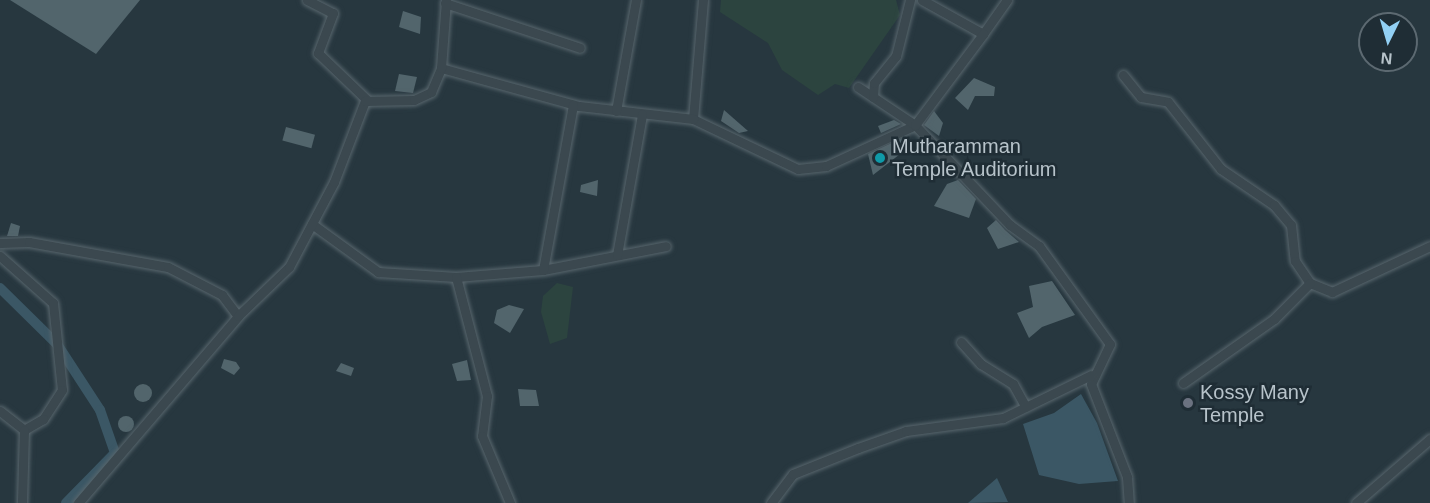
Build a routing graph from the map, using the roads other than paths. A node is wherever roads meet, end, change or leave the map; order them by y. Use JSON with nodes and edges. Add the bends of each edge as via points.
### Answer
{"nodes":[{"id":1,"x":307,"y":0,"type":"edge"},
{"id":2,"x":636,"y":0,"type":"edge"},
{"id":3,"x":703,"y":0,"type":"edge"},
{"id":4,"x":910,"y":0,"type":"edge"},
{"id":5,"x":922,"y":0,"type":"edge"},
{"id":6,"x":1007,"y":0,"type":"edge"},
{"id":7,"x":446,"y":2,"type":"edge"},
{"id":8,"x":983,"y":34,"type":"junction"},
{"id":9,"x":580,"y":48,"type":"dead end"},
{"id":10,"x":441,"y":68,"type":"junction"},
{"id":11,"x":1123,"y":75,"type":"dead end"},
{"id":12,"x":858,"y":87,"type":"dead end"},
{"id":13,"x":873,"y":97,"type":"junction"},
{"id":14,"x":368,"y":100,"type":"junction"},
{"id":15,"x":573,"y":105,"type":"junction"},
{"id":16,"x":616,"y":111,"type":"junction"},
{"id":17,"x":642,"y":114,"type":"junction"},
{"id":18,"x":693,"y":119,"type":"junction"},
{"id":19,"x":915,"y":124,"type":"junction"},
{"id":20,"x":312,"y":224,"type":"junction"},
{"id":21,"x":0,"y":243,"type":"edge"},
{"id":22,"x":666,"y":246,"type":"dead end"},
{"id":23,"x":1430,"y":246,"type":"edge"},
{"id":24,"x":617,"y":255,"type":"junction"},
{"id":25,"x":0,"y":256,"type":"edge"},
{"id":26,"x":543,"y":270,"type":"junction"},
{"id":27,"x":456,"y":277,"type":"junction"},
{"id":28,"x":1310,"y":283,"type":"junction"},
{"id":29,"x":238,"y":316,"type":"junction"},
{"id":30,"x":961,"y":342,"type":"dead end"},
{"id":31,"x":1091,"y":375,"type":"junction"},
{"id":32,"x":1183,"y":382,"type":"dead end"},
{"id":33,"x":1026,"y":407,"type":"junction"},
{"id":34,"x":0,"y":411,"type":"edge"},
{"id":35,"x":24,"y":430,"type":"junction"},
{"id":36,"x":1430,"y":439,"type":"edge"},
{"id":37,"x":1360,"y":502,"type":"edge"},
{"id":38,"x":22,"y":503,"type":"edge"},
{"id":39,"x":78,"y":503,"type":"edge"},
{"id":40,"x":510,"y":503,"type":"edge"},
{"id":41,"x":771,"y":503,"type":"edge"},
{"id":42,"x":1129,"y":503,"type":"edge"}],
"edges":[{"from":1,"to":14,"type":"street","via":[[333,13],[318,53]]},
{"from":2,"to":16,"type":"street"},
{"from":3,"to":18,"type":"street"},
{"from":4,"to":13,"type":"street","via":[[896,56],[874,83]]},
{"from":5,"to":8,"type":"street"},
{"from":6,"to":8,"type":"street"},
{"from":7,"to":9,"type":"street"},
{"from":7,"to":10,"type":"street"},
{"from":8,"to":19,"type":"street"},
{"from":10,"to":14,"type":"street","via":[[430,92],[414,100]]},
{"from":10,"to":15,"type":"street"},
{"from":11,"to":28,"type":"street","via":[[1141,97],[1168,102],[1221,169],[1274,205],[1291,225],[1295,261]]},
{"from":12,"to":13,"type":"street"},
{"from":13,"to":19,"type":"street"},
{"from":14,"to":20,"type":"street"},
{"from":15,"to":16,"type":"street"},
{"from":15,"to":26,"type":"street"},
{"from":16,"to":17,"type":"street"},
{"from":17,"to":18,"type":"street"},
{"from":17,"to":24,"type":"street"},
{"from":18,"to":19,"type":"street","via":[[798,169],[826,166]]},
{"from":19,"to":31,"type":"street","via":[[1010,225],[1039,246],[1110,344],[1102,366]]},
{"from":20,"to":27,"type":"street","via":[[378,272]]},
{"from":20,"to":29,"type":"street","via":[[289,267]]},
{"from":21,"to":29,"type":"street","via":[[29,242],[168,267],[222,295]]},
{"from":22,"to":24,"type":"street"},
{"from":23,"to":28,"type":"street","via":[[1332,292]]},
{"from":24,"to":26,"type":"street"},
{"from":25,"to":35,"type":"street","via":[[53,303],[62,390],[43,419]]},
{"from":26,"to":27,"type":"street"},
{"from":27,"to":40,"type":"street","via":[[487,396],[482,436]]},
{"from":28,"to":32,"type":"street","via":[[1275,320]]},
{"from":29,"to":39,"type":"street"},
{"from":30,"to":33,"type":"street","via":[[981,364],[1013,384]]},
{"from":31,"to":33,"type":"street"},
{"from":31,"to":42,"type":"street","via":[[1096,408],[1127,477]]},
{"from":33,"to":41,"type":"street","via":[[1003,418],[906,431],[858,448],[793,474]]},
{"from":34,"to":35,"type":"street"},
{"from":35,"to":38,"type":"street"},
{"from":36,"to":37,"type":"street"}]}
